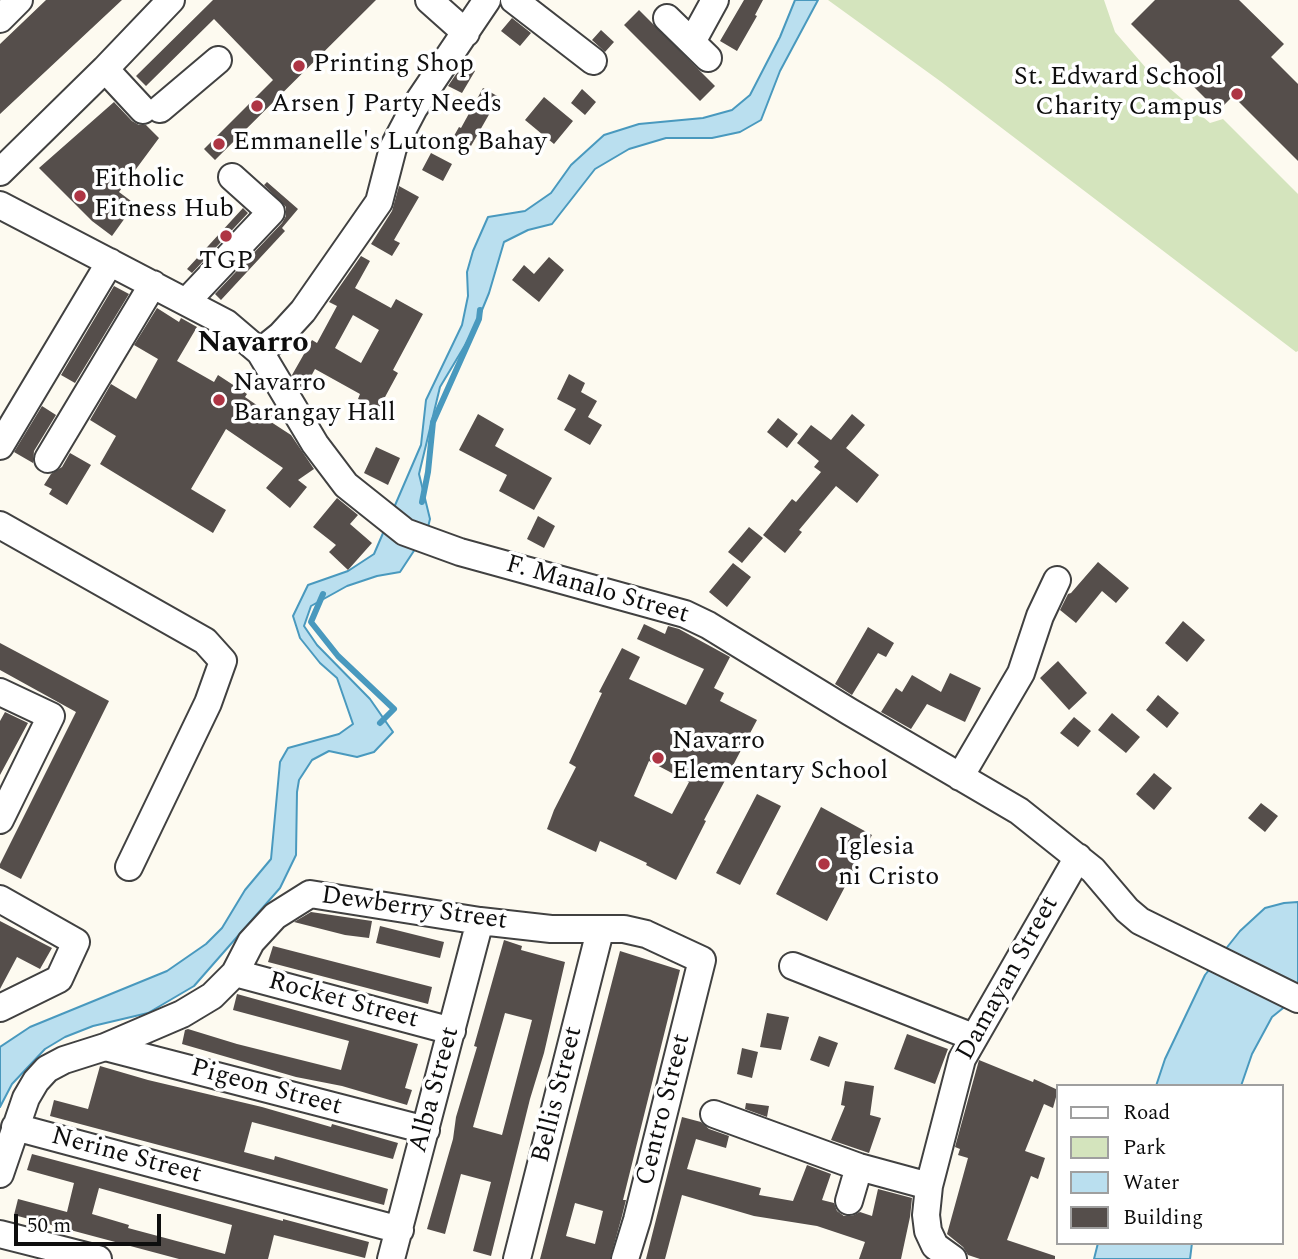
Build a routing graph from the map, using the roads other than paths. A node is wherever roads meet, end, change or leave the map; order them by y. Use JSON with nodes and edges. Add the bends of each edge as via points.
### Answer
{"nodes":[{"id":1,"x":19,"y":0,"type":"edge"},
{"id":2,"x":171,"y":0,"type":"edge"},
{"id":3,"x":429,"y":0,"type":"edge"},
{"id":4,"x":487,"y":0,"type":"edge"},
{"id":5,"x":514,"y":0,"type":"edge"},
{"id":6,"x":715,"y":0,"type":"edge"},
{"id":7,"x":667,"y":18,"type":"dead end"},
{"id":8,"x":0,"y":19,"type":"edge"},
{"id":9,"x":466,"y":33,"type":"junction"},
{"id":10,"x":218,"y":60,"type":"dead end"},
{"id":11,"x":593,"y":61,"type":"dead end"},
{"id":12,"x":105,"y":69,"type":"junction"},
{"id":13,"x":0,"y":172,"type":"edge"},
{"id":14,"x":232,"y":177,"type":"dead end"},
{"id":15,"x":0,"y":205,"type":"edge"},
{"id":16,"x":110,"y":262,"type":"junction"},
{"id":17,"x":153,"y":284,"type":"junction"},
{"id":18,"x":186,"y":302,"type":"junction"},
{"id":19,"x":260,"y":352,"type":"junction"},
{"id":20,"x":0,"y":446,"type":"edge"},
{"id":21,"x":48,"y":459,"type":"dead end"},
{"id":22,"x":0,"y":525,"type":"edge"},
{"id":23,"x":1056,"y":580,"type":"dead end"},
{"id":24,"x":0,"y":692,"type":"edge"},
{"id":25,"x":960,"y":777,"type":"junction"},
{"id":26,"x":0,"y":820,"type":"edge"},
{"id":27,"x":1078,"y":857,"type":"junction"},
{"id":28,"x":129,"y":867,"type":"dead end"},
{"id":29,"x":0,"y":899,"type":"edge"},
{"id":30,"x":481,"y":921,"type":"junction"},
{"id":31,"x":600,"y":931,"type":"junction"},
{"id":32,"x":702,"y":960,"type":"joint"},
{"id":33,"x":793,"y":967,"type":"dead end"},
{"id":34,"x":235,"y":973,"type":"junction"},
{"id":35,"x":1298,"y":999,"type":"edge"},
{"id":36,"x":0,"y":1008,"type":"edge"},
{"id":37,"x":452,"y":1031,"type":"junction"},
{"id":38,"x":973,"y":1037,"type":"junction"},
{"id":39,"x":105,"y":1047,"type":"junction"},
{"id":40,"x":714,"y":1114,"type":"dead end"},
{"id":41,"x":15,"y":1127,"type":"junction"},
{"id":42,"x":426,"y":1130,"type":"junction"},
{"id":43,"x":859,"y":1167,"type":"junction"},
{"id":44,"x":0,"y":1174,"type":"edge"},
{"id":45,"x":929,"y":1186,"type":"junction"},
{"id":46,"x":849,"y":1201,"type":"dead end"},
{"id":47,"x":400,"y":1230,"type":"junction"},
{"id":48,"x":0,"y":1234,"type":"edge"},
{"id":49,"x":98,"y":1259,"type":"edge"},
{"id":50,"x":391,"y":1259,"type":"edge"},
{"id":51,"x":517,"y":1259,"type":"edge"},
{"id":52,"x":625,"y":1259,"type":"edge"},
{"id":53,"x":953,"y":1259,"type":"edge"}],
"edges":[{"from":1,"to":8,"type":"street"},
{"from":2,"to":12,"type":"street"},
{"from":3,"to":9,"type":"street"},
{"from":4,"to":9,"type":"street"},
{"from":5,"to":11,"type":"street"},
{"from":6,"to":7,"type":"street","via":[[700,50]]},
{"from":9,"to":19,"type":"street","via":[[414,108],[393,148],[379,202],[303,311]]},
{"from":10,"to":12,"type":"street","via":[[152,110]]},
{"from":12,"to":13,"type":"street"},
{"from":14,"to":18,"type":"street","via":[[271,212]]},
{"from":15,"to":16,"type":"street","name":"F. Manalo Street"},
{"from":16,"to":17,"type":"street","name":"F. Manalo Street"},
{"from":16,"to":20,"type":"street"},
{"from":17,"to":18,"type":"street","name":"F. Manalo Street"},
{"from":17,"to":21,"type":"street"},
{"from":18,"to":19,"type":"street","name":"F. Manalo Street","via":[[226,323]]},
{"from":19,"to":25,"type":"street","name":"F. Manalo Street","via":[[315,444],[346,485],[405,532],[460,552],[685,614]]},
{"from":22,"to":28,"type":"street","via":[[205,641],[223,661],[208,703]]},
{"from":23,"to":25,"type":"street","via":[[1021,673]]},
{"from":24,"to":26,"type":"street","via":[[51,716]]},
{"from":25,"to":27,"type":"street","name":"F. Manalo Street","via":[[1019,811]]},
{"from":27,"to":35,"type":"street","name":"F. Manalo Street","via":[[1140,921]]},
{"from":27,"to":38,"type":"street","name":"Damayan Street"},
{"from":29,"to":36,"type":"street","via":[[76,942],[58,978]]},
{"from":30,"to":31,"type":"street","name":"Dewberry Street"},
{"from":30,"to":34,"type":"street","name":"Dewberry Street","via":[[310,894],[275,916],[251,942]]},
{"from":30,"to":37,"type":"street","name":"Alba Street"},
{"from":31,"to":32,"type":"street","name":"Dewberry Street","via":[[624,929],[646,934]]},
{"from":31,"to":51,"type":"street","name":"Bellis Street"},
{"from":32,"to":52,"type":"street","name":"Centro Street"},
{"from":33,"to":38,"type":"street"},
{"from":34,"to":37,"type":"street","name":"Rocket Street"},
{"from":34,"to":39,"type":"street","name":"Dewberry Street","via":[[212,996],[182,1014]]},
{"from":37,"to":42,"type":"street","name":"Alba Street"},
{"from":38,"to":45,"type":"street","name":"Damayan Street","via":[[962,1059]]},
{"from":39,"to":41,"type":"street","name":"Dewberry Street","via":[[47,1069],[26,1098]]},
{"from":39,"to":42,"type":"street","name":"Pigeon Street"},
{"from":40,"to":43,"type":"street"},
{"from":41,"to":44,"type":"street","name":"Dewberry Street"},
{"from":41,"to":47,"type":"street","name":"Nerine Street"},
{"from":42,"to":47,"type":"street","name":"Alba Street"},
{"from":43,"to":45,"type":"street"},
{"from":43,"to":46,"type":"street"},
{"from":45,"to":53,"type":"street","name":"Damayan Street","via":[[928,1231],[935,1246]]},
{"from":47,"to":50,"type":"street","name":"Alba Street"},
{"from":48,"to":49,"type":"street"}]}
